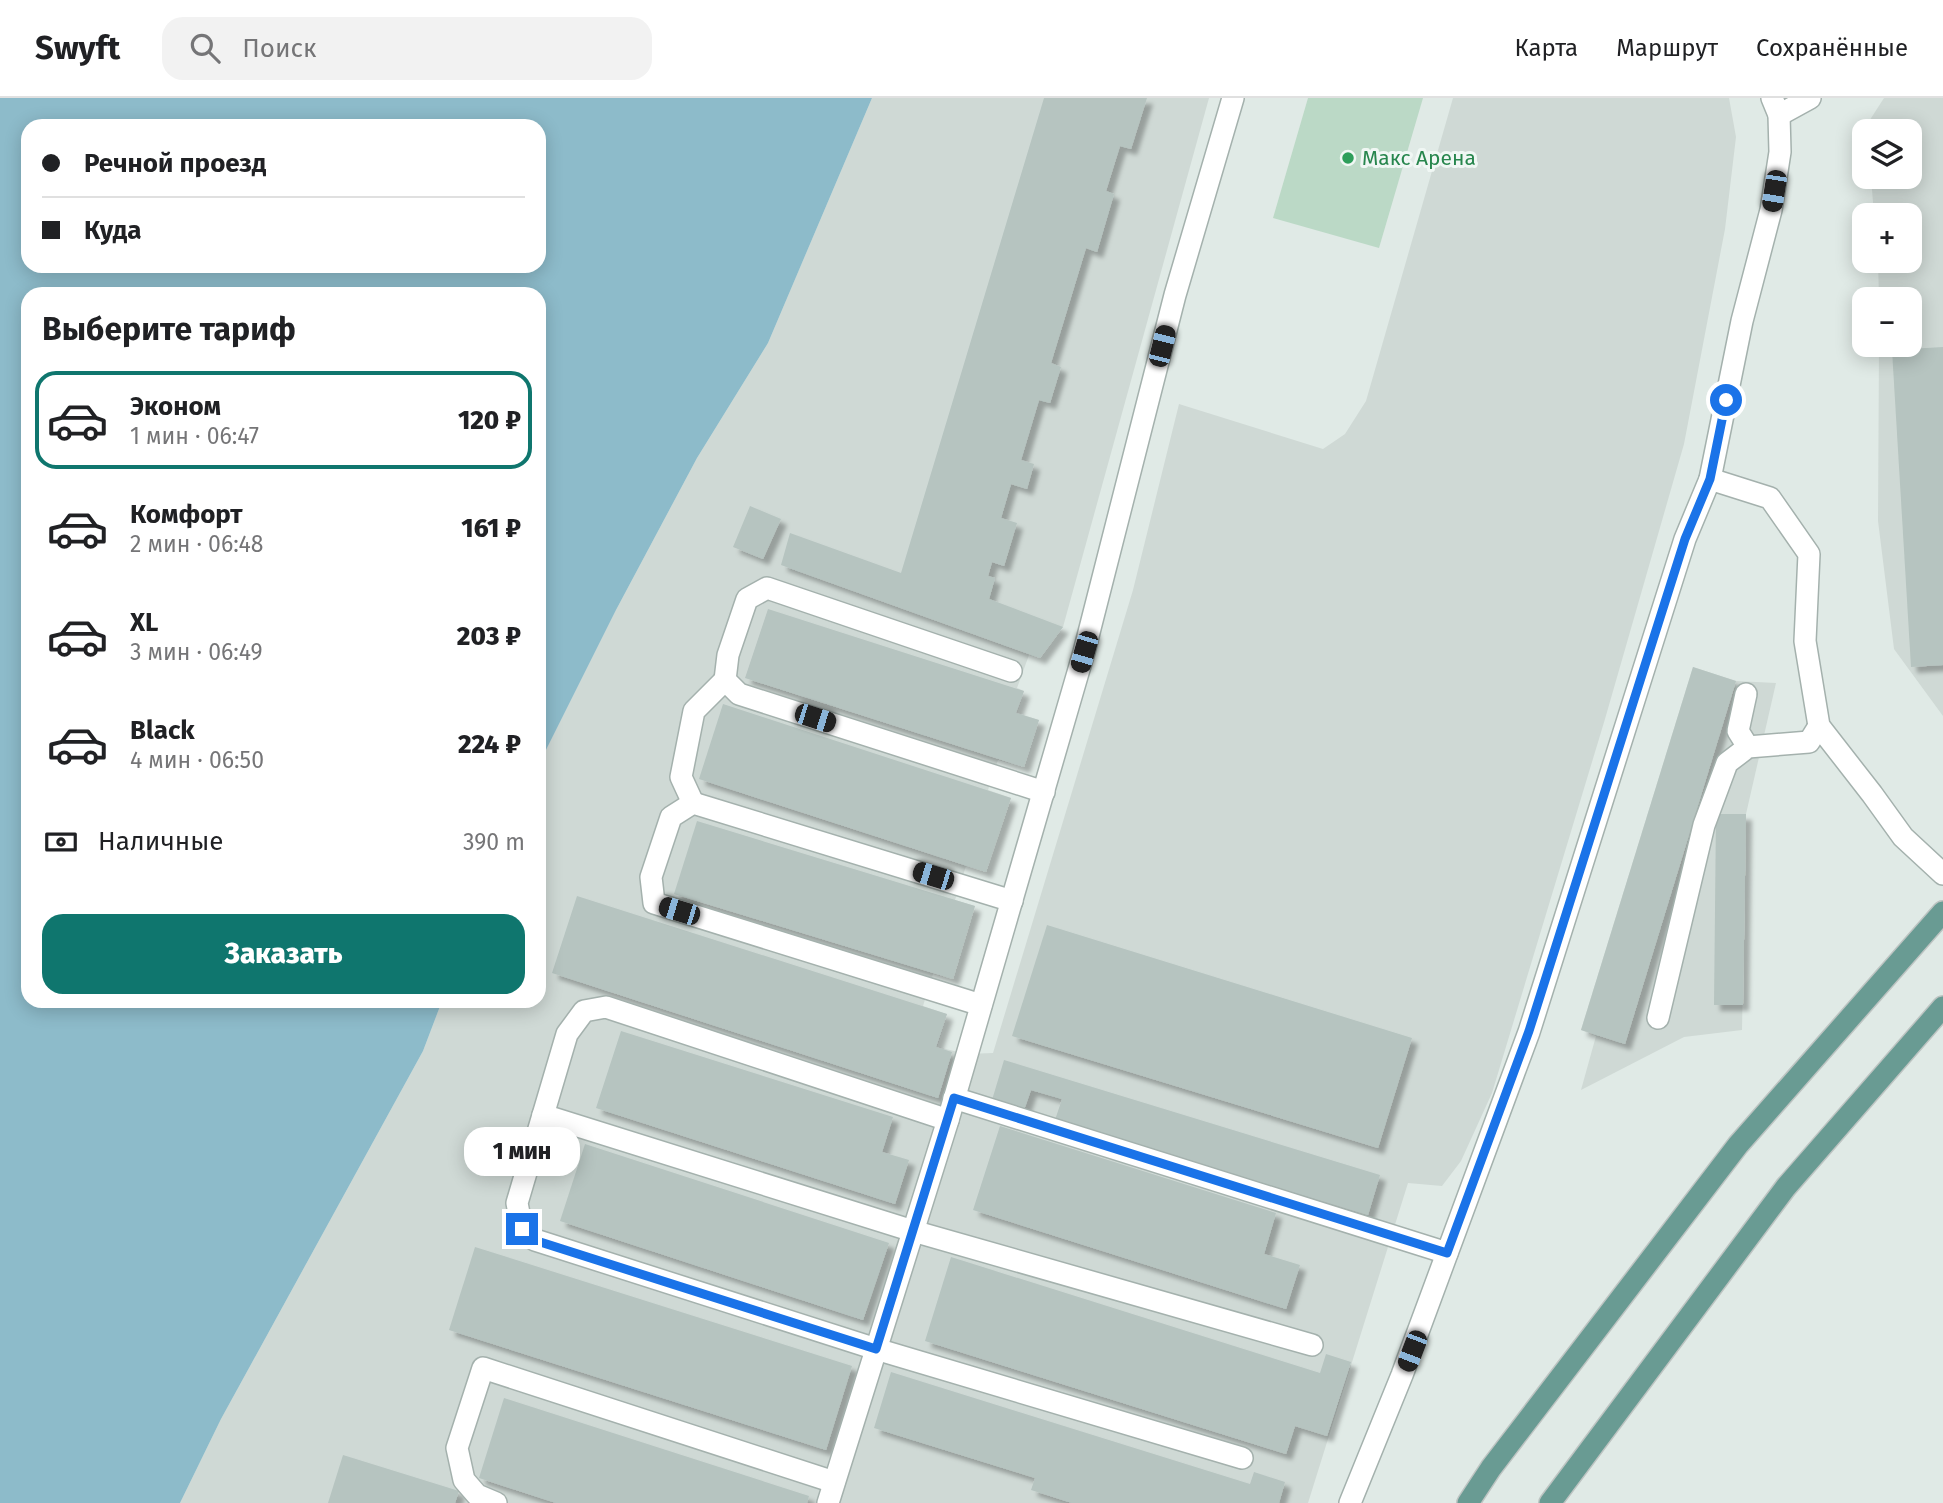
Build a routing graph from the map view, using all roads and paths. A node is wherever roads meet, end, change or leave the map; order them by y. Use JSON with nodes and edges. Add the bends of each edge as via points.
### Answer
{"nodes":[{"id":1,"x":1233,"y":98,"type":"edge"},
{"id":2,"x":1810,"y":98,"type":"edge"},
{"id":3,"x":1775,"y":107,"type":"edge"},
{"id":4,"x":1710,"y":479,"type":"junction"},
{"id":5,"x":1010,"y":671,"type":"dead end"},
{"id":6,"x":725,"y":680,"type":"junction"},
{"id":7,"x":1746,"y":694,"type":"dead end"},
{"id":8,"x":1819,"y":726,"type":"junction"},
{"id":9,"x":1748,"y":747,"type":"junction"},
{"id":10,"x":1044,"y":792,"type":"junction"},
{"id":11,"x":693,"y":803,"type":"junction"},
{"id":12,"x":1943,"y":874,"type":"edge"},
{"id":13,"x":1012,"y":901,"type":"junction"},
{"id":14,"x":1943,"y":912,"type":"edge"},
{"id":15,"x":981,"y":1005,"type":"junction"},
{"id":16,"x":1943,"y":1007,"type":"edge"},
{"id":17,"x":1658,"y":1018,"type":"dead end"},
{"id":18,"x":954,"y":1098,"type":"junction"},
{"id":19,"x":543,"y":1115,"type":"junction"},
{"id":20,"x":948,"y":1120,"type":"junction"},
{"id":21,"x":913,"y":1231,"type":"junction"},
{"id":22,"x":1447,"y":1253,"type":"junction"},
{"id":23,"x":1312,"y":1345,"type":"dead end"},
{"id":24,"x":876,"y":1349,"type":"junction"},
{"id":25,"x":1242,"y":1458,"type":"dead end"},
{"id":26,"x":834,"y":1482,"type":"junction"},
{"id":27,"x":483,"y":1501,"type":"edge"},
{"id":28,"x":828,"y":1503,"type":"edge"},
{"id":29,"x":1350,"y":1503,"type":"edge"},
{"id":30,"x":1468,"y":1503,"type":"edge"},
{"id":31,"x":1550,"y":1503,"type":"edge"}],
"edges":[{"from":1,"to":10,"type":"street","via":[[1175,295]]},
{"from":2,"to":3,"type":"street"},
{"from":3,"to":4,"type":"street","via":[[1780,152],[1771,210],[1742,321]]},
{"from":4,"to":8,"type":"street","via":[[1770,498],[1809,554],[1805,641]]},
{"from":4,"to":22,"type":"street","via":[[1685,539],[1529,1031]]},
{"from":5,"to":6,"type":"street","via":[[767,588],[747,599],[728,655]]},
{"from":6,"to":10,"type":"street","via":[[739,694]]},
{"from":6,"to":11,"type":"street","via":[[694,711],[681,777]]},
{"from":7,"to":9,"type":"street","via":[[1738,731]]},
{"from":8,"to":9,"type":"street","via":[[1809,742]]},
{"from":8,"to":12,"type":"street","via":[[1903,837]]},
{"from":9,"to":17,"type":"street","via":[[1727,763],[1704,825]]},
{"from":10,"to":13,"type":"street"},
{"from":11,"to":13,"type":"street"},
{"from":11,"to":15,"type":"street","via":[[671,817],[651,877],[654,903]]},
{"from":13,"to":15,"type":"street"},
{"from":14,"to":30,"type":"main road","via":[[1738,1145]]},
{"from":15,"to":18,"type":"street"},
{"from":16,"to":31,"type":"main road","via":[[1786,1187]]},
{"from":18,"to":20,"type":"street"},
{"from":18,"to":22,"type":"street"},
{"from":19,"to":20,"type":"street","via":[[567,1034],[584,1011],[606,1007]]},
{"from":19,"to":21,"type":"street"},
{"from":19,"to":24,"type":"street","via":[[517,1203],[522,1229],[534,1240]]},
{"from":20,"to":21,"type":"street"},
{"from":21,"to":23,"type":"street"},
{"from":21,"to":24,"type":"street"},
{"from":22,"to":29,"type":"street"},
{"from":24,"to":25,"type":"street"},
{"from":24,"to":26,"type":"street"},
{"from":26,"to":27,"type":"street","via":[[483,1368],[457,1448],[464,1480]]},
{"from":26,"to":28,"type":"street"}]}
